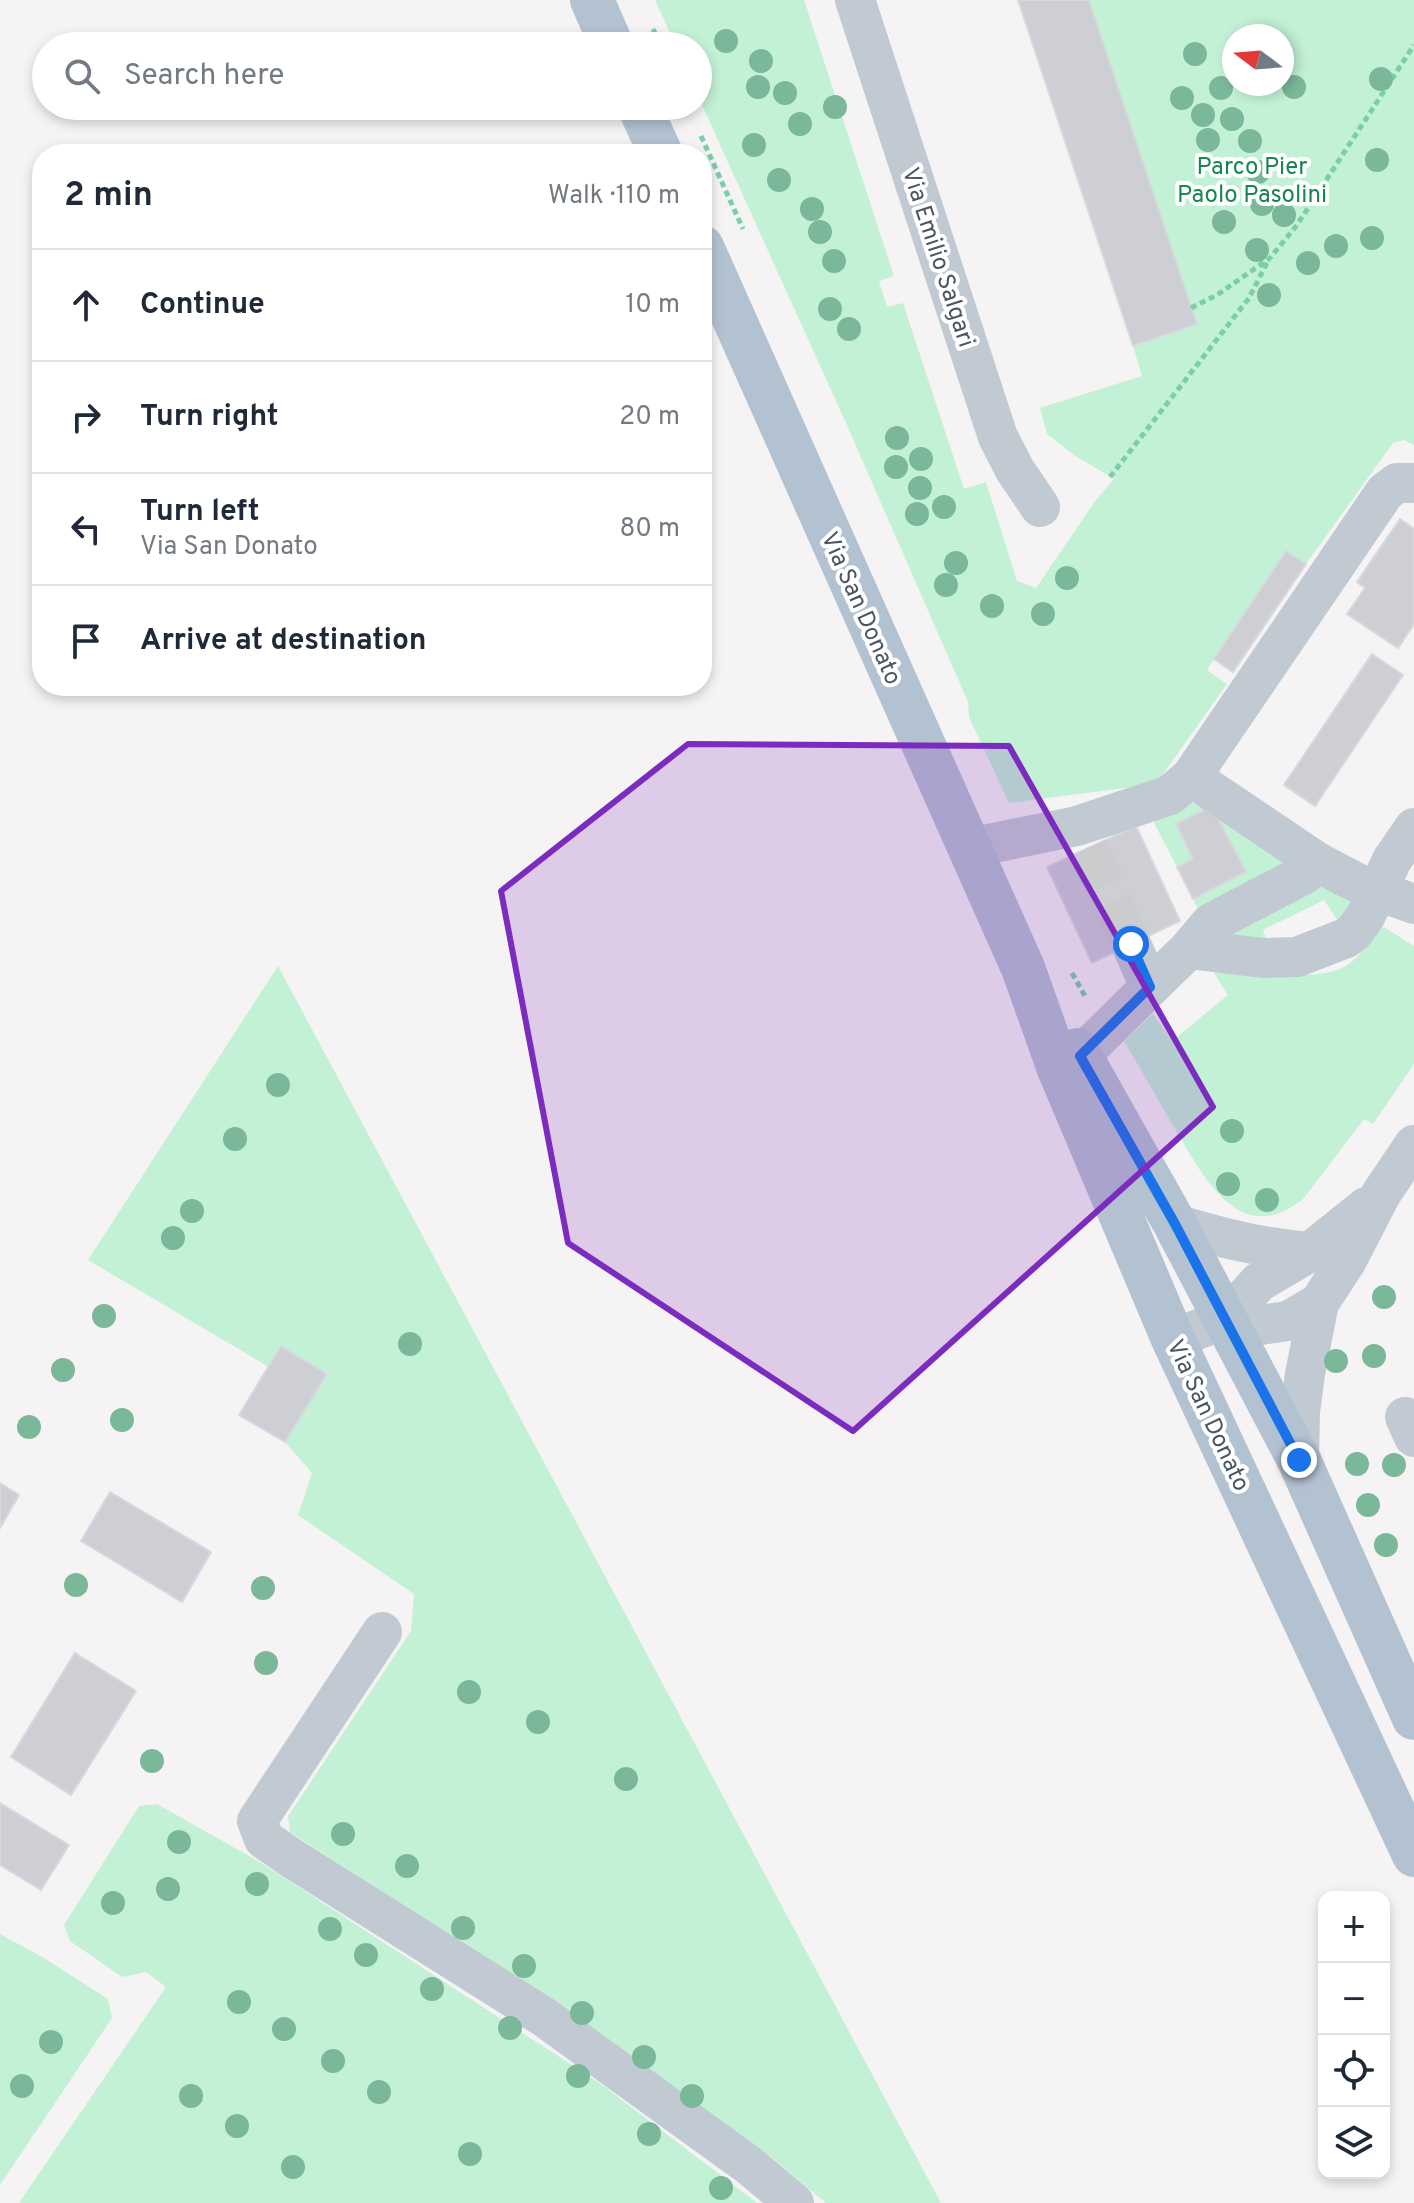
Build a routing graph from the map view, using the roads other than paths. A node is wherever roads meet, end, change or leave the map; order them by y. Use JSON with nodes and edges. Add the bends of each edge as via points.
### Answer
{"nodes":[{"id":1,"x":592,"y":0,"type":"edge"},
{"id":2,"x":855,"y":0,"type":"edge"},
{"id":3,"x":606,"y":32,"type":"edge"},
{"id":4,"x":645,"y":120,"type":"edge"},
{"id":5,"x":656,"y":144,"type":"edge"},
{"id":6,"x":712,"y":270,"type":"edge"},
{"id":7,"x":1414,"y":483,"type":"edge"},
{"id":8,"x":1040,"y":507,"type":"dead end"},
{"id":9,"x":1191,"y":777,"type":"junction"},
{"id":10,"x":1414,"y":828,"type":"edge"},
{"id":11,"x":969,"y":848,"type":"junction"},
{"id":12,"x":1319,"y":863,"type":"junction"},
{"id":13,"x":1376,"y":891,"type":"junction"},
{"id":14,"x":1414,"y":904,"type":"edge"},
{"id":15,"x":1131,"y":944,"type":"tunnel mouth"},
{"id":16,"x":1189,"y":949,"type":"junction"},
{"id":17,"x":1023,"y":968,"type":"junction"},
{"id":18,"x":1150,"y":987,"type":"junction"},
{"id":19,"x":1093,"y":1043,"type":"junction"},
{"id":20,"x":1414,"y":1145,"type":"edge"},
{"id":21,"x":1381,"y":1194,"type":"junction"},
{"id":22,"x":1175,"y":1224,"type":"junction"},
{"id":23,"x":1310,"y":1252,"type":"junction"},
{"id":24,"x":1319,"y":1303,"type":"junction"},
{"id":25,"x":1225,"y":1319,"type":"junction"},
{"id":26,"x":1173,"y":1339,"type":"junction"},
{"id":27,"x":1299,"y":1460,"type":"junction"},
{"id":28,"x":382,"y":1632,"type":"dead end"},
{"id":29,"x":1414,"y":1718,"type":"edge"},
{"id":30,"x":1414,"y":1855,"type":"edge"},
{"id":31,"x":794,"y":2203,"type":"edge"}],
"edges":[{"from":1,"to":3,"type":"main road"},
{"from":2,"to":8,"type":"street","name":"Via Emilio Salgari","via":[[998,437]]},
{"from":4,"to":5,"type":"main road"},
{"from":6,"to":11,"type":"main road","name":"Via San Donato"},
{"from":7,"to":9,"type":"street","via":[[1397,483],[1385,492]]},
{"from":9,"to":11,"type":"street","via":[[1170,795],[1082,837],[1008,838]]},
{"from":9,"to":12,"type":"street"},
{"from":10,"to":13,"type":"street"},
{"from":11,"to":17,"type":"main road","name":"Via San Donato"},
{"from":12,"to":13,"type":"street"},
{"from":12,"to":16,"type":"street","via":[[1211,923]]},
{"from":13,"to":14,"type":"street"},
{"from":13,"to":16,"type":"street","via":[[1354,932],[1306,956],[1263,958]]},
{"from":15,"to":18,"type":"street"},
{"from":16,"to":18,"type":"street"},
{"from":17,"to":19,"type":"main road","name":"Via San Donato"},
{"from":17,"to":26,"type":"main road","name":"Via San Donato","via":[[1059,1069]]},
{"from":18,"to":19,"type":"street"},
{"from":19,"to":22,"type":"main road","name":"Via San Donato"},
{"from":20,"to":21,"type":"street"},
{"from":21,"to":23,"type":"street"},
{"from":21,"to":24,"type":"street"},
{"from":22,"to":23,"type":"street","via":[[1269,1249]]},
{"from":22,"to":25,"type":"main road","name":"Via San Donato"},
{"from":23,"to":25,"type":"street","via":[[1259,1282]]},
{"from":24,"to":25,"type":"street","via":[[1288,1321],[1260,1325]]},
{"from":24,"to":27,"type":"street","via":[[1300,1412]]},
{"from":25,"to":26,"type":"street"},
{"from":25,"to":27,"type":"main road","name":"Via San Donato"},
{"from":26,"to":30,"type":"main road","name":"Via San Donato"},
{"from":27,"to":29,"type":"main road","name":"Via San Donato"},
{"from":28,"to":31,"type":"street","via":[[257,1821],[264,1839],[544,2017]]}]}
